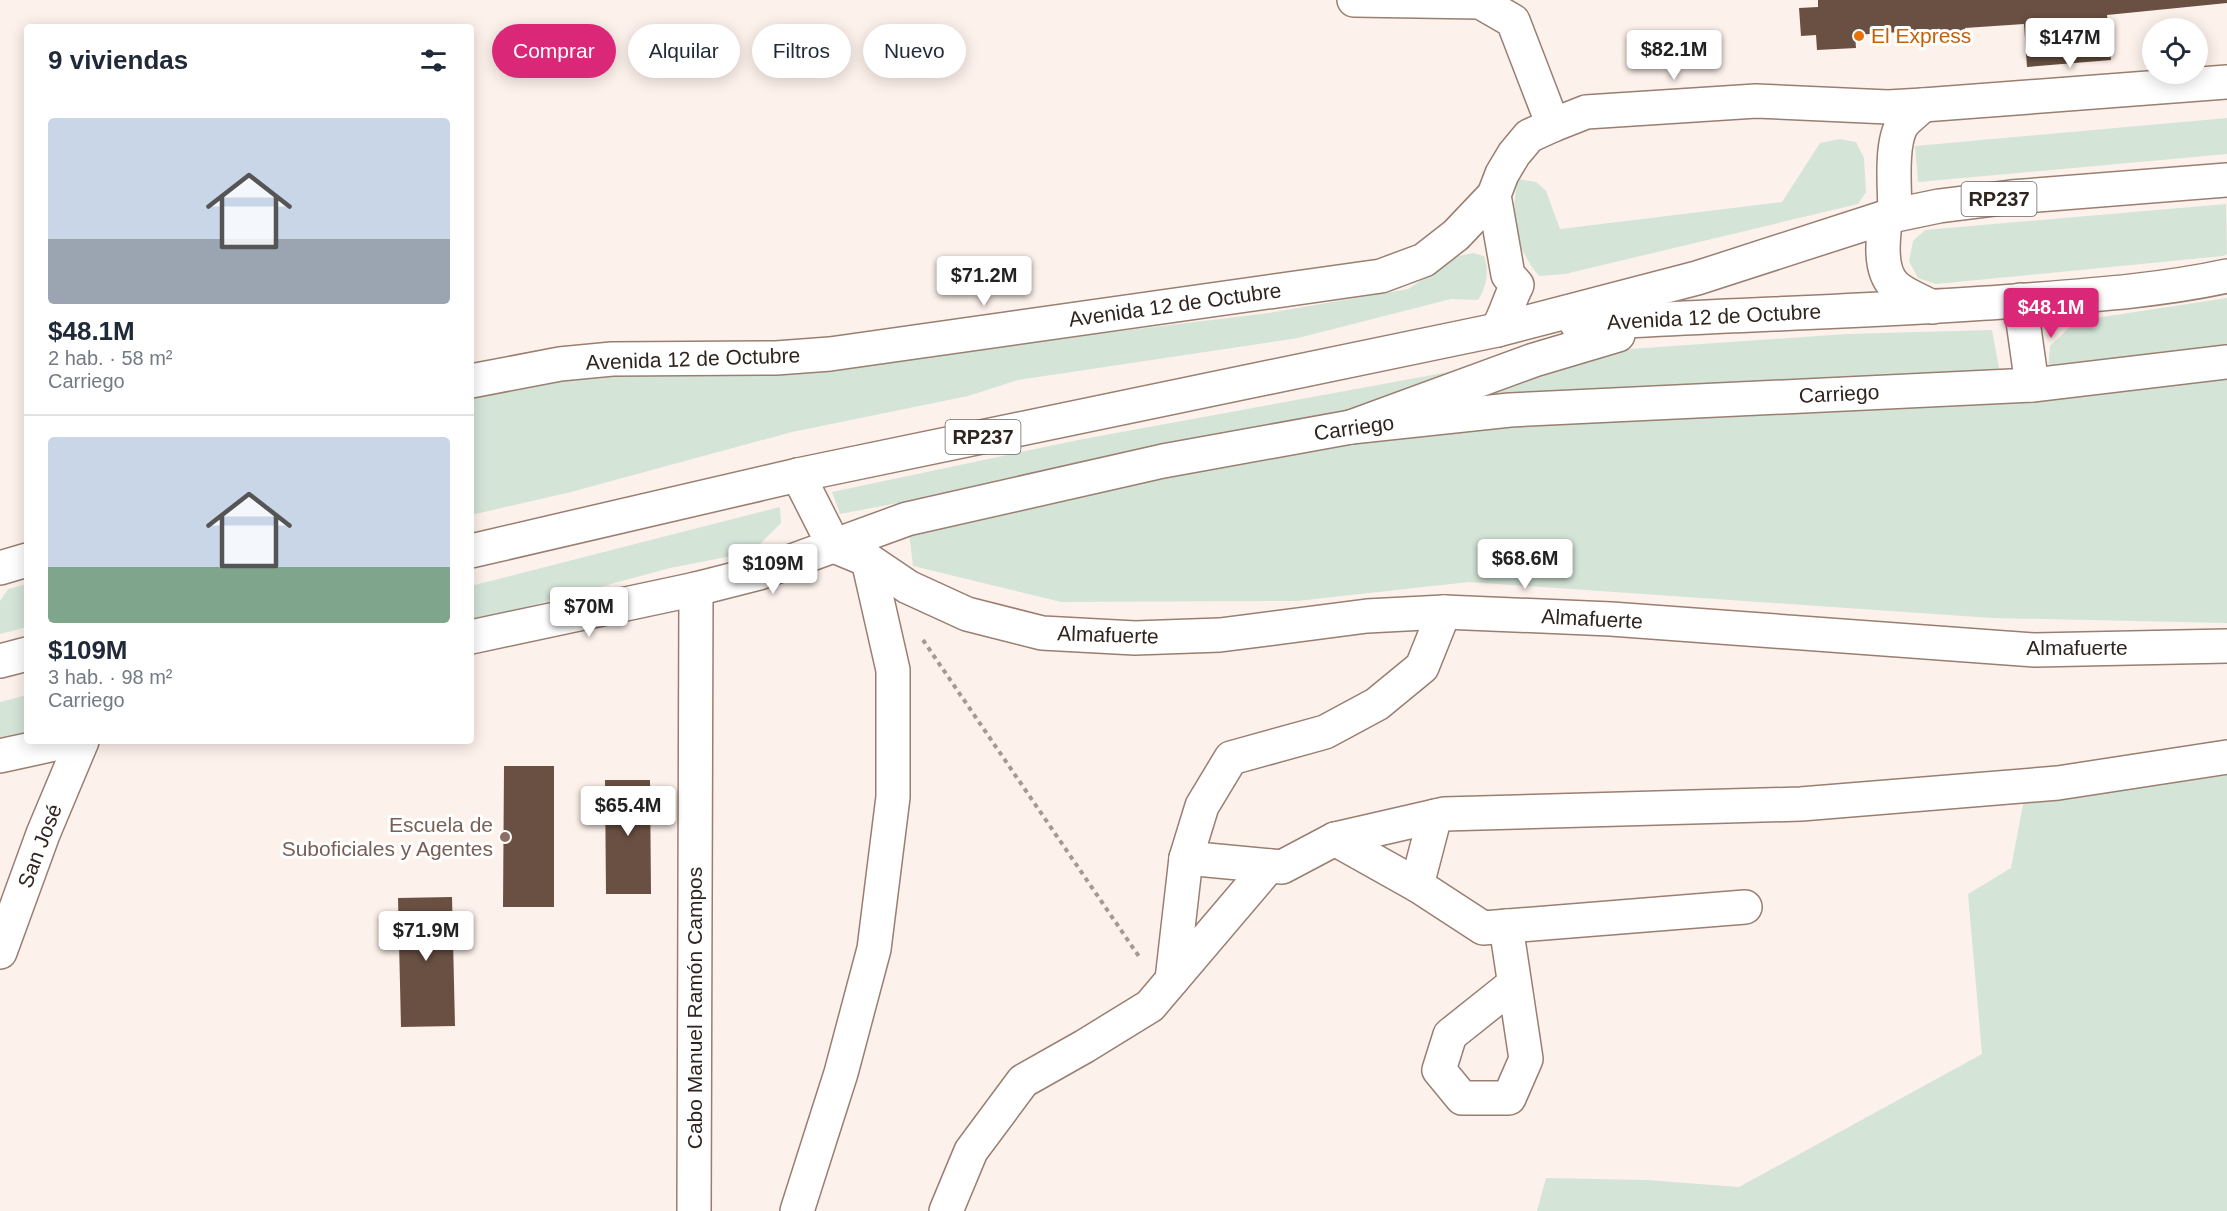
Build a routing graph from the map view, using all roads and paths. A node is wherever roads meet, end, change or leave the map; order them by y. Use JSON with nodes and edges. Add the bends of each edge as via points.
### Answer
{"nodes":[{"id":1,"x":1354,"y":0,"type":"edge"},
{"id":2,"x":2225,"y":84,"type":"edge"},
{"id":3,"x":1923,"y":105,"type":"junction"},
{"id":4,"x":1553,"y":125,"type":"junction"},
{"id":5,"x":2227,"y":180,"type":"edge"},
{"id":6,"x":1494,"y":195,"type":"junction"},
{"id":7,"x":1891,"y":216,"type":"junction"},
{"id":8,"x":2227,"y":276,"type":"edge"},
{"id":9,"x":2020,"y":300,"type":"junction"},
{"id":10,"x":1932,"y":307,"type":"junction"},
{"id":11,"x":1687,"y":317,"type":"junction"},
{"id":12,"x":1497,"y":330,"type":"junction"},
{"id":13,"x":2227,"y":362,"type":"edge"},
{"id":14,"x":474,"y":380,"type":"edge"},
{"id":15,"x":2032,"y":385,"type":"junction"},
{"id":16,"x":1351,"y":427,"type":"junction"},
{"id":17,"x":798,"y":475,"type":"junction"},
{"id":18,"x":834,"y":546,"type":"junction"},
{"id":19,"x":474,"y":550,"type":"edge"},
{"id":20,"x":868,"y":560,"type":"junction"},
{"id":21,"x":24,"y":561,"type":"edge"},
{"id":22,"x":0,"y":568,"type":"edge"},
{"id":23,"x":696,"y":589,"type":"junction"},
{"id":24,"x":1444,"y":612,"type":"junction"},
{"id":25,"x":474,"y":636,"type":"edge"},
{"id":26,"x":922,"y":638,"type":"dead end"},
{"id":27,"x":2227,"y":646,"type":"edge"},
{"id":28,"x":24,"y":655,"type":"edge"},
{"id":29,"x":0,"y":661,"type":"edge"},
{"id":30,"x":54,"y":744,"type":"edge"},
{"id":31,"x":81,"y":744,"type":"edge"},
{"id":32,"x":0,"y":756,"type":"edge"},
{"id":33,"x":2227,"y":757,"type":"edge"},
{"id":34,"x":1435,"y":816,"type":"junction"},
{"id":35,"x":1335,"y":839,"type":"junction"},
{"id":36,"x":1186,"y":858,"type":"junction"},
{"id":37,"x":1269,"y":866,"type":"junction"},
{"id":38,"x":1417,"y":885,"type":"junction"},
{"id":39,"x":1745,"y":907,"type":"dead end"},
{"id":40,"x":1506,"y":926,"type":"junction"},
{"id":41,"x":0,"y":952,"type":"edge"},
{"id":42,"x":1514,"y":984,"type":"dead end"},
{"id":43,"x":1167,"y":986,"type":"junction"},
{"id":44,"x":694,"y":1211,"type":"edge"},
{"id":45,"x":796,"y":1211,"type":"edge"},
{"id":46,"x":946,"y":1211,"type":"edge"}],
"edges":[{"from":1,"to":4,"type":"street","via":[[1480,2],[1513,21]]},
{"from":2,"to":3,"type":"street"},
{"from":3,"to":4,"type":"street","via":[[1756,101],[1586,112]]},
{"from":3,"to":7,"type":"street","via":[[1903,125],[1897,140]]},
{"from":4,"to":6,"type":"street","via":[[1528,136],[1502,174]]},
{"from":5,"to":7,"type":"street","name":"Avenida 12 de Octubre","number":"RP237","via":[[2022,196]]},
{"from":6,"to":12,"type":"street","via":[[1508,275],[1517,285]]},
{"from":6,"to":14,"type":"street","name":"Avenida 12 de Octubre","via":[[1456,235],[1424,260],[1381,276],[830,354],[591,361]]},
{"from":7,"to":10,"type":"street","via":[[1882,241],[1885,266],[1894,285]]},
{"from":7,"to":12,"type":"street","name":"Avenida 12 de Octubre","number":"RP237","via":[[1697,278]]},
{"from":8,"to":9,"type":"street","name":"Avenida 12 de Octubre","number":"RP237","via":[[2102,294]]},
{"from":9,"to":10,"type":"street","name":"Avenida 12 de Octubre","number":"RP237"},
{"from":9,"to":15,"type":"street"},
{"from":10,"to":11,"type":"street","name":"Avenida 12 de Octubre","number":"RP237"},
{"from":11,"to":12,"type":"street","name":"Avenida 12 de Octubre","number":"RP237"},
{"from":11,"to":16,"type":"street","via":[[1534,360]]},
{"from":12,"to":17,"type":"street","name":"Avenida 12 de Octubre","number":"RP237"},
{"from":13,"to":15,"type":"street","name":"Carriego"},
{"from":15,"to":16,"type":"street","name":"Carriego","via":[[1510,410]]},
{"from":16,"to":18,"type":"street","name":"Carriego","via":[[1163,461],[907,519]]},
{"from":17,"to":18,"type":"street"},
{"from":17,"to":19,"type":"street","name":"Avenida 12 de Octubre","number":"RP237"},
{"from":18,"to":20,"type":"street","name":"Almafuerte"},
{"from":18,"to":23,"type":"street","name":"Carriego","via":[[759,573]]},
{"from":20,"to":24,"type":"street","name":"Almafuerte","via":[[908,587],[967,614],[1042,633],[1135,638],[1220,635],[1367,616]]},
{"from":20,"to":45,"type":"street","via":[[893,670],[893,797],[874,949],[841,1073]]},
{"from":21,"to":22,"type":"street"},
{"from":23,"to":25,"type":"street"},
{"from":23,"to":44,"type":"street","name":"Cabo Manuel Ramón Campos"},
{"from":24,"to":27,"type":"street","name":"Almafuerte","via":[[1611,619],[2035,650]]},
{"from":24,"to":36,"type":"street","via":[[1422,667],[1377,704],[1325,732],[1231,758],[1202,806]]},
{"from":26,"to":43,"type":"path"},
{"from":28,"to":29,"type":"street"},
{"from":30,"to":32,"type":"street"},
{"from":31,"to":41,"type":"street","name":"San José"},
{"from":33,"to":34,"type":"street","via":[[2058,783],[1801,804]]},
{"from":34,"to":35,"type":"street"},
{"from":34,"to":38,"type":"street"},
{"from":35,"to":37,"type":"street","via":[[1282,867]]},
{"from":35,"to":38,"type":"street"},
{"from":36,"to":37,"type":"street"},
{"from":36,"to":43,"type":"street"},
{"from":37,"to":43,"type":"street"},
{"from":38,"to":40,"type":"street","via":[[1483,928]]},
{"from":39,"to":40,"type":"street"},
{"from":40,"to":42,"type":"street"},
{"from":43,"to":46,"type":"street","via":[[1150,1006],[1023,1081],[971,1151]]}]}
